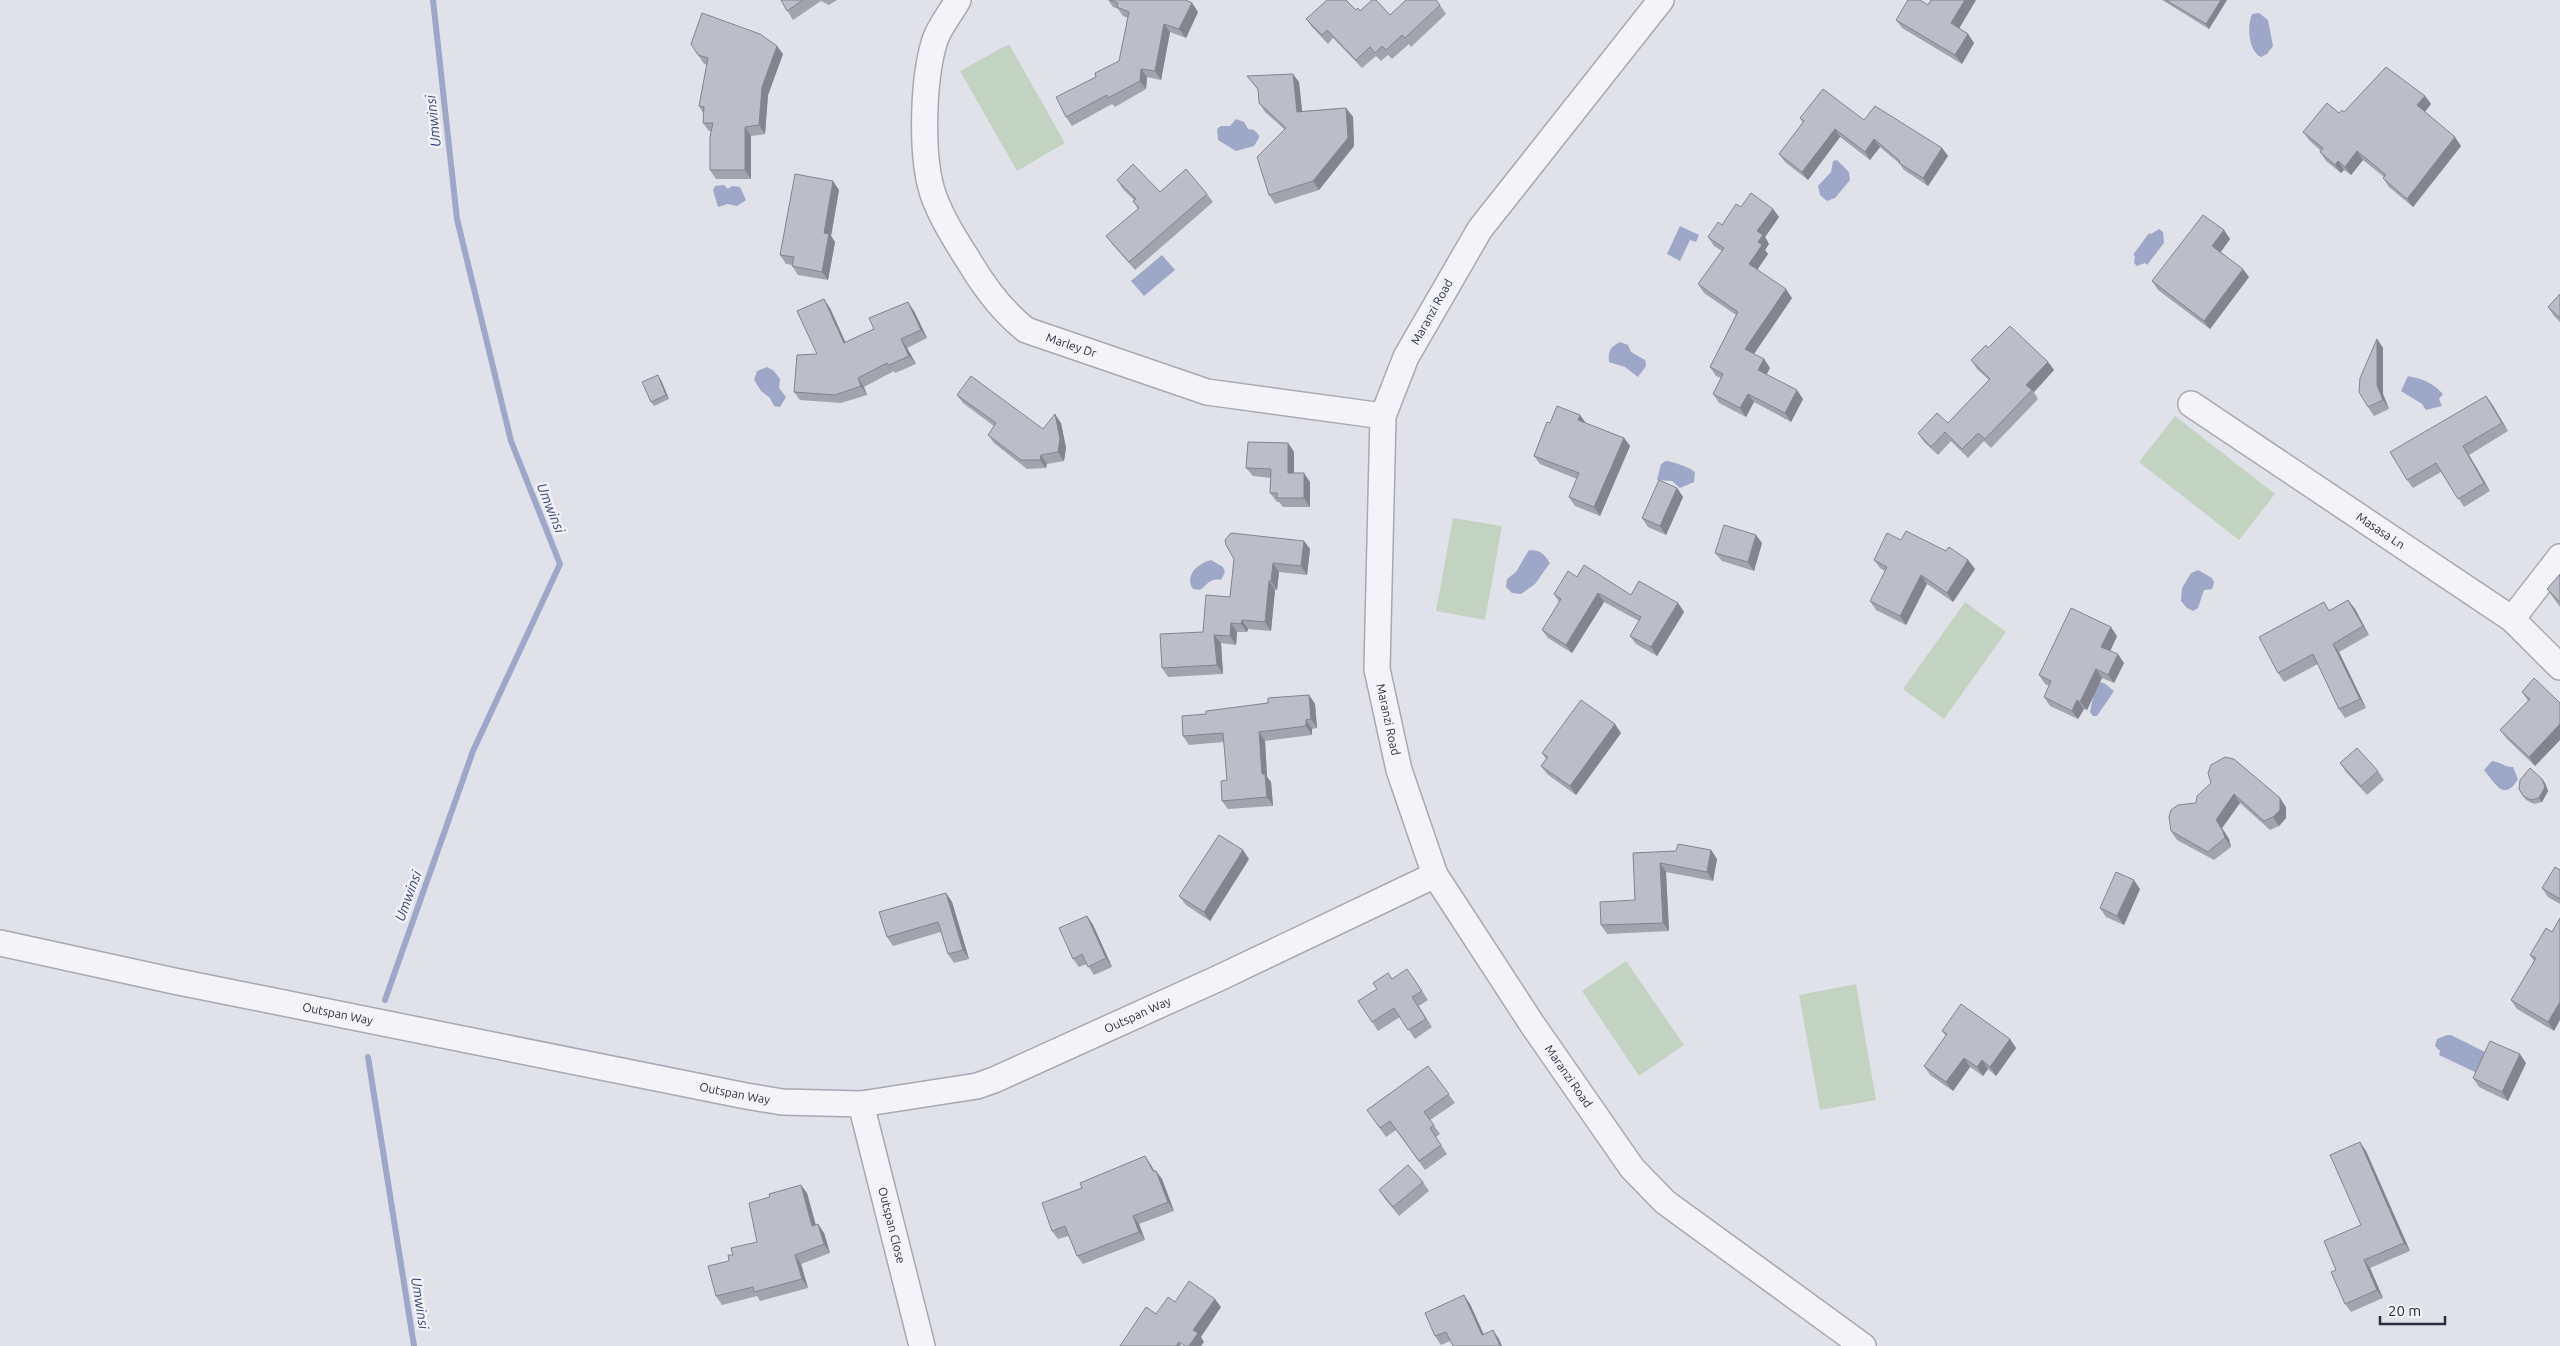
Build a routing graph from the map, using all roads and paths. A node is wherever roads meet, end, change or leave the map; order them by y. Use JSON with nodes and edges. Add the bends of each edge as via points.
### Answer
{"nodes":[{"id":1,"x":958,"y":0,"type":"edge"},
{"id":2,"x":1661,"y":0,"type":"edge"},
{"id":3,"x":2192,"y":404,"type":"dead end"},
{"id":4,"x":1383,"y":416,"type":"junction"},
{"id":5,"x":2560,"y":557,"type":"edge"},
{"id":6,"x":2512,"y":619,"type":"junction"},
{"id":7,"x":2560,"y":667,"type":"edge"},
{"id":8,"x":1435,"y":875,"type":"junction"},
{"id":9,"x":0,"y":943,"type":"edge"},
{"id":10,"x":861,"y":1104,"type":"junction"},
{"id":11,"x":922,"y":1346,"type":"edge"},
{"id":12,"x":1863,"y":1346,"type":"edge"}],
"edges":[{"from":1,"to":4,"type":"street","name":"Marley Dr","via":[[934,41],[926,88],[927,161],[945,223],[1010,318],[1026,330],[1207,392]]},
{"from":2,"to":4,"type":"street","name":"Maranzi Road","via":[[1480,229],[1406,357]]},
{"from":3,"to":6,"type":"street","name":"Masasa Ln"},
{"from":4,"to":8,"type":"street","name":"Maranzi Road","via":[[1377,669],[1399,770]]},
{"from":5,"to":6,"type":"street"},
{"from":6,"to":7,"type":"street","name":"Masasa Ln"},
{"from":8,"to":10,"type":"street","name":"Outspan Way","via":[[994,1080],[977,1086]]},
{"from":8,"to":12,"type":"street","name":"Maranzi Road","via":[[1532,1024],[1632,1168],[1649,1187]]},
{"from":9,"to":10,"type":"street","name":"Outspan Way","via":[[174,982],[746,1096],[782,1102]]},
{"from":10,"to":11,"type":"street","name":"Outspan Close"}]}
